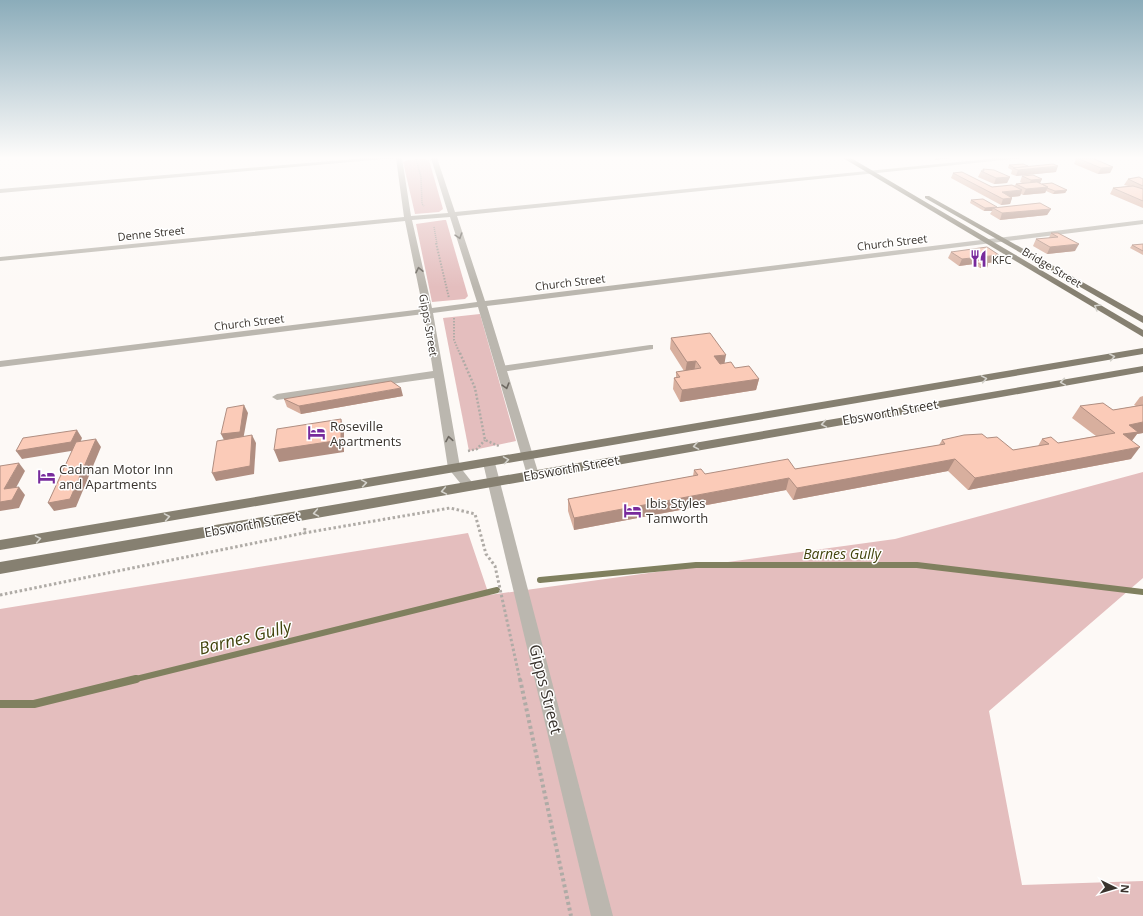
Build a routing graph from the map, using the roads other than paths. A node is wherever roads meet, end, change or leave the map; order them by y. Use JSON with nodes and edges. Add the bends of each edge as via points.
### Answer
{"nodes":[{"id":1,"x":405,"y":201,"type":"edge"},
{"id":2,"x":447,"y":201,"type":"edge"},
{"id":3,"x":594,"y":201,"type":"edge"},
{"id":4,"x":918,"y":201,"type":"edge"},
{"id":5,"x":935,"y":201,"type":"edge"},
{"id":6,"x":452,"y":215,"type":"junction"},
{"id":7,"x":408,"y":219,"type":"junction"},
{"id":8,"x":1143,"y":222,"type":"edge"},
{"id":9,"x":1002,"y":239,"type":"junction"},
{"id":10,"x":987,"y":241,"type":"junction"},
{"id":11,"x":0,"y":259,"type":"edge"},
{"id":12,"x":482,"y":304,"type":"junction"},
{"id":13,"x":428,"y":310,"type":"junction"},
{"id":14,"x":1143,"y":320,"type":"edge"},
{"id":15,"x":1143,"y":334,"type":"edge"},
{"id":16,"x":650,"y":347,"type":"dead end"},
{"id":17,"x":1143,"y":351,"type":"edge"},
{"id":18,"x":0,"y":364,"type":"edge"},
{"id":19,"x":500,"y":369,"type":"junction"},
{"id":20,"x":1143,"y":369,"type":"edge"},
{"id":21,"x":437,"y":374,"type":"junction"},
{"id":22,"x":277,"y":398,"type":"dead end"},
{"id":23,"x":526,"y":456,"type":"junction"},
{"id":24,"x":489,"y":463,"type":"junction"},
{"id":25,"x":454,"y":468,"type":"junction"},
{"id":26,"x":533,"y":475,"type":"junction"},
{"id":27,"x":494,"y":482,"type":"junction"},
{"id":28,"x":468,"y":486,"type":"junction"},
{"id":29,"x":0,"y":545,"type":"edge"},
{"id":30,"x":0,"y":568,"type":"edge"},
{"id":31,"x":602,"y":916,"type":"edge"}],
"edges":[{"from":1,"to":7,"type":"street","name":"Gipps Street"},
{"from":2,"to":6,"type":"street"},
{"from":3,"to":6,"type":"street","name":"Denne Street"},
{"from":4,"to":10,"type":"main road","name":"Bridge Street"},
{"from":5,"to":9,"type":"main road","name":"Bridge Street"},
{"from":6,"to":7,"type":"street","name":"Denne Street"},
{"from":6,"to":12,"type":"street","one_way":true},
{"from":7,"to":11,"type":"street","name":"Denne Street"},
{"from":13,"to":7,"type":"street","name":"Gipps Street","one_way":true},
{"from":8,"to":9,"type":"street","name":"Church Street"},
{"from":9,"to":10,"type":"street","name":"Church Street"},
{"from":9,"to":14,"type":"main road","name":"Bridge Street"},
{"from":10,"to":12,"type":"street","name":"Church Street"},
{"from":15,"to":10,"type":"main road","name":"Bridge Street","one_way":true},
{"from":12,"to":13,"type":"street","name":"Church Street"},
{"from":12,"to":19,"type":"street"},
{"from":13,"to":18,"type":"street","name":"Church Street"},
{"from":13,"to":21,"type":"street","name":"Gipps Street"},
{"from":16,"to":19,"type":"lane"},
{"from":23,"to":17,"type":"main road","name":"Ebsworth Street","one_way":true},
{"from":19,"to":23,"type":"street","one_way":true},
{"from":20,"to":26,"type":"main road","name":"Ebsworth Street","one_way":true},
{"from":21,"to":22,"type":"street"},
{"from":25,"to":21,"type":"street","name":"Gipps Street","one_way":true},
{"from":24,"to":23,"type":"main road","name":"Ebsworth Street","one_way":true},
{"from":23,"to":26,"type":"street"},
{"from":24,"to":25,"type":"main road","name":"Ebsworth Street"},
{"from":24,"to":27,"type":"street","name":"Gipps Street"},
{"from":25,"to":28,"type":"street","name":"Gipps Street"},
{"from":29,"to":25,"type":"main road","name":"Ebsworth Street","one_way":true},
{"from":26,"to":27,"type":"main road","name":"Ebsworth Street"},
{"from":27,"to":28,"type":"main road","name":"Ebsworth Street"},
{"from":27,"to":31,"type":"street","name":"Gipps Street"},
{"from":28,"to":30,"type":"main road","name":"Ebsworth Street","one_way":true}]}
